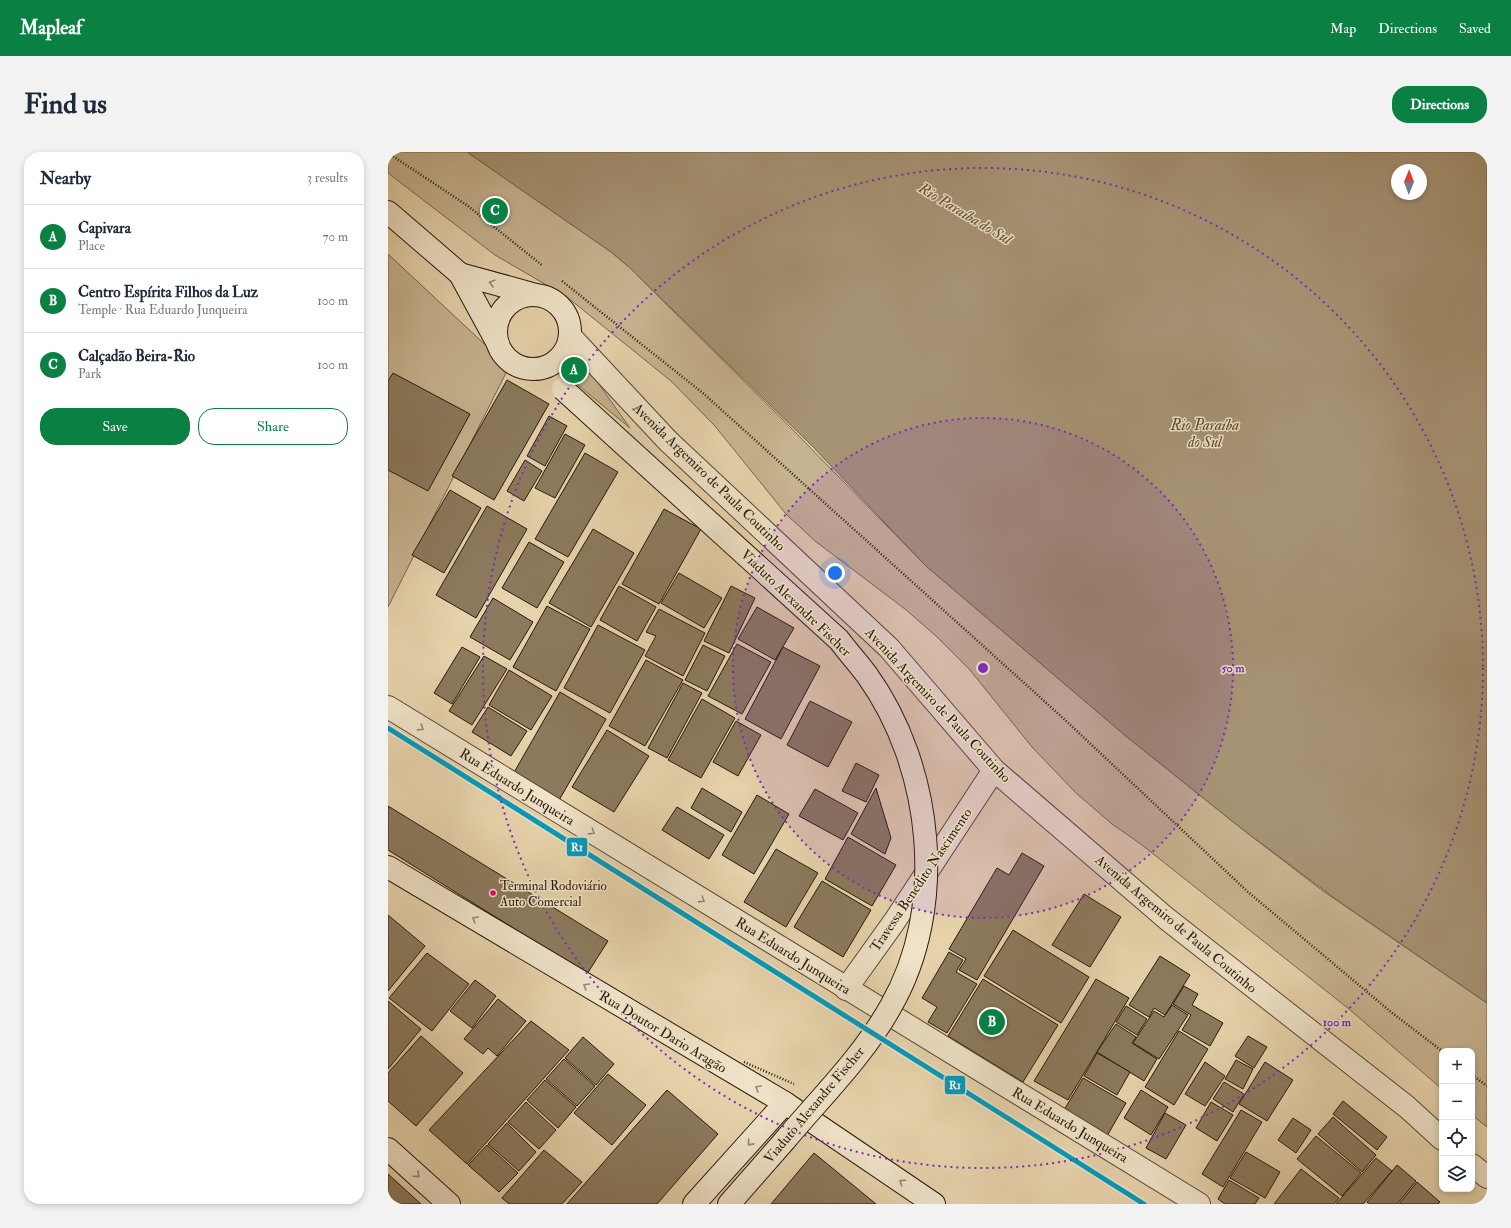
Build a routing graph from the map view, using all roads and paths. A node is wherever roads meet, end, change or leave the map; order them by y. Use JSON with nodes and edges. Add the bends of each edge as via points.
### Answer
{"nodes":[{"id":1,"x":388,"y":153,"type":"edge"},
{"id":2,"x":388,"y":212,"type":"edge"},
{"id":3,"x":548,"y":270,"type":"dead end"},
{"id":4,"x":460,"y":274,"type":"junction"},
{"id":5,"x":561,"y":280,"type":"dead end"},
{"id":6,"x":543,"y":297,"type":"junction"},
{"id":7,"x":570,"y":336,"type":"junction"},
{"id":8,"x":500,"y":347,"type":"junction"},
{"id":9,"x":540,"y":368,"type":"junction"},
{"id":10,"x":388,"y":707,"type":"edge"},
{"id":11,"x":994,"y":770,"type":"junction"},
{"id":12,"x":388,"y":866,"type":"edge"},
{"id":13,"x":846,"y":989,"type":"junction"},
{"id":14,"x":1439,"y":1050,"type":"edge"},
{"id":15,"x":744,"y":1062,"type":"dead end"},
{"id":16,"x":1475,"y":1076,"type":"edge"},
{"id":17,"x":1487,"y":1086,"type":"edge"},
{"id":18,"x":800,"y":1087,"type":"dead end"},
{"id":19,"x":785,"y":1103,"type":"junction"},
{"id":20,"x":1439,"y":1135,"type":"edge"},
{"id":21,"x":388,"y":1149,"type":"edge"},
{"id":22,"x":1475,"y":1167,"type":"edge"},
{"id":23,"x":1487,"y":1177,"type":"edge"},
{"id":24,"x":449,"y":1204,"type":"edge"},
{"id":25,"x":694,"y":1204,"type":"edge"},
{"id":26,"x":729,"y":1204,"type":"edge"},
{"id":27,"x":934,"y":1204,"type":"edge"},
{"id":28,"x":1199,"y":1204,"type":"edge"}],
"edges":[{"from":1,"to":3,"type":"path","via":[[468,206]]},
{"from":2,"to":4,"type":"street"},
{"from":6,"to":4,"type":"street","one_way":true},
{"from":4,"to":8,"type":"street"},
{"from":5,"to":14,"type":"path","via":[[704,394],[1063,718],[1248,892]]},
{"from":6,"to":7,"type":"street","via":[[561,309],[568,322]]},
{"from":6,"to":8,"type":"street","via":[[522,297],[506,307],[496,328]]},
{"from":7,"to":9,"type":"street","via":[[560,357]]},
{"from":7,"to":11,"type":"street","name":"Avenida Argemiro de Paula Coutinho","via":[[668,441],[889,648]]},
{"from":8,"to":9,"type":"street","via":[[516,364]]},
{"from":9,"to":26,"type":"street","name":"Viaduto Alexandre Fischer","bridge":true,"via":[[839,640],[868,676],[889,713],[905,748],[917,786],[924,821],[926,857],[923,912],[914,951],[892,1006],[862,1050]]},
{"from":10,"to":13,"type":"street","name":"Rua Eduardo Junqueira","one_way":true},
{"from":11,"to":13,"type":"street","name":"Travessa Benedito Nascimento","via":[[894,922]]},
{"from":11,"to":20,"type":"street","name":"Avenida Argemiro de Paula Coutinho","via":[[1167,919]]},
{"from":19,"to":12,"type":"street","name":"Rua Doutor Dario Aragão","one_way":true},
{"from":13,"to":28,"type":"street","name":"Rua Eduardo Junqueira"},
{"from":15,"to":18,"type":"path","bridge":true},
{"from":16,"to":17,"type":"path"},
{"from":19,"to":25,"type":"street","one_way":true},
{"from":27,"to":19,"type":"street","name":"Rua Doutor Dario Aragão","one_way":true},
{"from":21,"to":24,"type":"street","one_way":true},
{"from":22,"to":23,"type":"street"}]}
